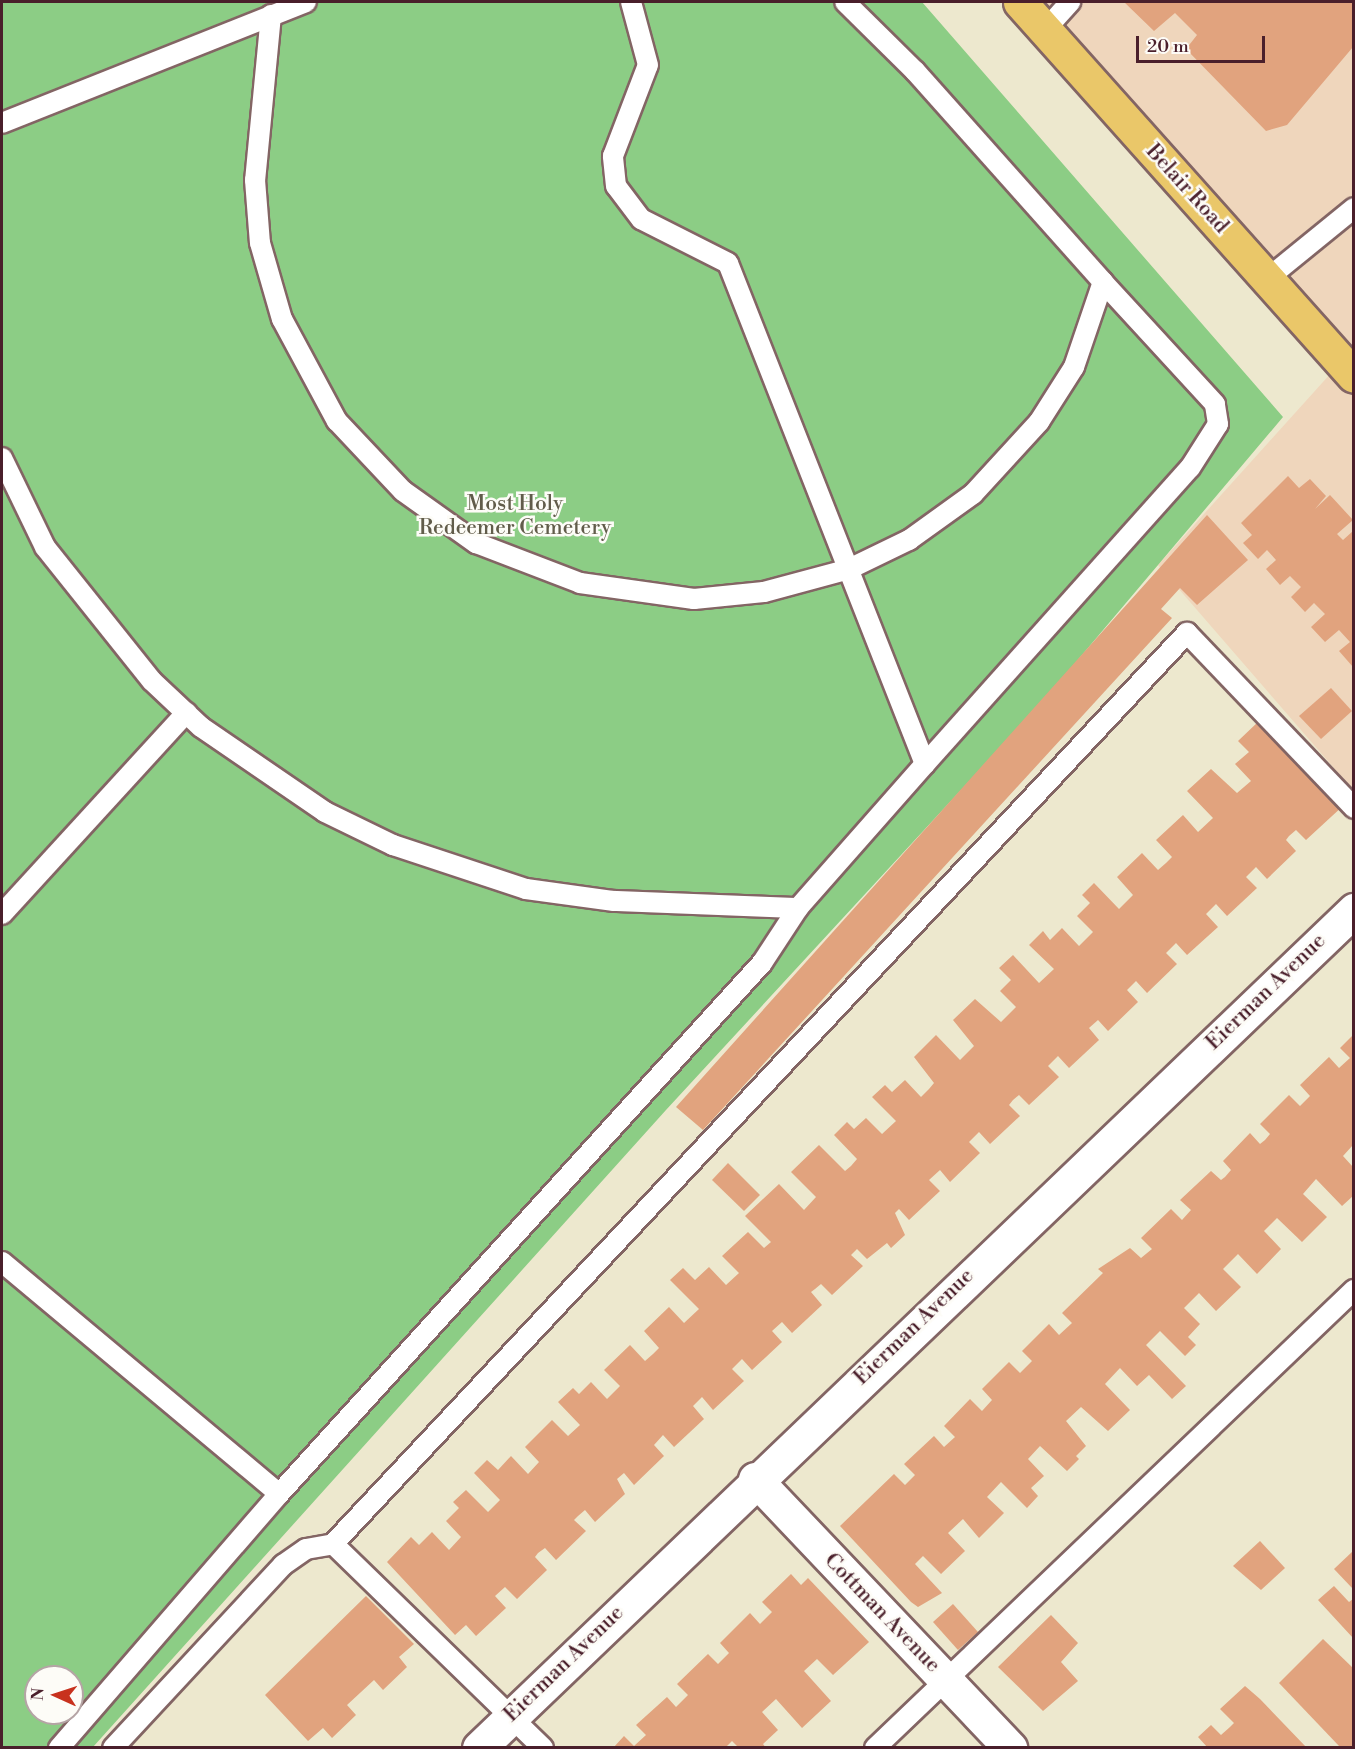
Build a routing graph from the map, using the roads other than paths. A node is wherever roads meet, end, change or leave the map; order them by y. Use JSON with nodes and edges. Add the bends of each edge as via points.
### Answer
{"nodes":[{"id":1,"x":306,"y":2,"type":"edge"},
{"id":2,"x":631,"y":2,"type":"edge"},
{"id":3,"x":844,"y":2,"type":"edge"},
{"id":4,"x":1020,"y":2,"type":"edge"},
{"id":5,"x":1070,"y":2,"type":"edge"},
{"id":6,"x":271,"y":15,"type":"junction"},
{"id":7,"x":1045,"y":30,"type":"junction"},
{"id":8,"x":2,"y":123,"type":"edge"},
{"id":9,"x":1353,"y":208,"type":"edge"},
{"id":10,"x":1267,"y":279,"type":"junction"},
{"id":11,"x":1103,"y":282,"type":"junction"},
{"id":12,"x":1353,"y":376,"type":"edge"},
{"id":13,"x":2,"y":458,"type":"edge"},
{"id":14,"x":849,"y":569,"type":"junction"},
{"id":15,"x":186,"y":713,"type":"junction"},
{"id":16,"x":925,"y":764,"type":"junction"},
{"id":17,"x":1353,"y":808,"type":"edge"},
{"id":18,"x":798,"y":908,"type":"junction"},
{"id":19,"x":1353,"y":910,"type":"edge"},
{"id":20,"x":2,"y":914,"type":"edge"},
{"id":21,"x":2,"y":1262,"type":"edge"},
{"id":22,"x":1353,"y":1290,"type":"edge"},
{"id":23,"x":755,"y":1479,"type":"junction"},
{"id":24,"x":279,"y":1494,"type":"junction"},
{"id":25,"x":333,"y":1544,"type":"junction"},
{"id":26,"x":947,"y":1682,"type":"junction"},
{"id":27,"x":512,"y":1715,"type":"junction"},
{"id":28,"x":59,"y":1748,"type":"edge"},
{"id":29,"x":113,"y":1748,"type":"edge"},
{"id":30,"x":478,"y":1748,"type":"edge"},
{"id":31,"x":543,"y":1748,"type":"edge"},
{"id":32,"x":875,"y":1748,"type":"edge"},
{"id":33,"x":1010,"y":1748,"type":"edge"}],
"edges":[{"from":1,"to":6,"type":"lane"},
{"from":2,"to":14,"type":"lane","via":[[648,65],[613,156],[616,186],[641,219],[728,263]]},
{"from":3,"to":11,"type":"lane","via":[[915,71]]},
{"from":4,"to":7,"type":"main road","name":"Belair Road"},
{"from":5,"to":7,"type":"lane"},
{"from":6,"to":8,"type":"lane"},
{"from":6,"to":14,"type":"lane","via":[[255,180],[268,281],[315,388],[337,421],[404,491],[476,543],[530,567],[624,593],[735,596]]},
{"from":7,"to":10,"type":"main road","name":"Belair Road"},
{"from":9,"to":10,"type":"lane"},
{"from":10,"to":12,"type":"main road","name":"Belair Road"},
{"from":11,"to":14,"type":"lane","via":[[1074,367],[1000,468],[942,518]]},
{"from":11,"to":16,"type":"lane","via":[[1215,404],[1218,424],[1190,468]]},
{"from":13,"to":15,"type":"lane","via":[[45,547],[111,637]]},
{"from":14,"to":16,"type":"lane"},
{"from":15,"to":18,"type":"lane","via":[[325,812],[468,871],[577,898]]},
{"from":15,"to":20,"type":"lane"},
{"from":16,"to":18,"type":"lane"},
{"from":17,"to":25,"type":"lane","via":[[1187,633]]},
{"from":18,"to":24,"type":"lane","via":[[762,963]]},
{"from":19,"to":23,"type":"street","name":"Eierman Avenue"},
{"from":21,"to":24,"type":"lane"},
{"from":22,"to":26,"type":"lane"},
{"from":23,"to":26,"type":"street","name":"Cottman Avenue"},
{"from":23,"to":27,"type":"street","name":"Eierman Avenue"},
{"from":24,"to":28,"type":"lane"},
{"from":25,"to":27,"type":"lane"},
{"from":25,"to":29,"type":"lane","via":[[306,1550],[283,1565]]},
{"from":26,"to":32,"type":"lane"},
{"from":26,"to":33,"type":"street","name":"Cottman Avenue"},
{"from":27,"to":30,"type":"street","name":"Eierman Avenue"},
{"from":27,"to":31,"type":"lane"}]}
